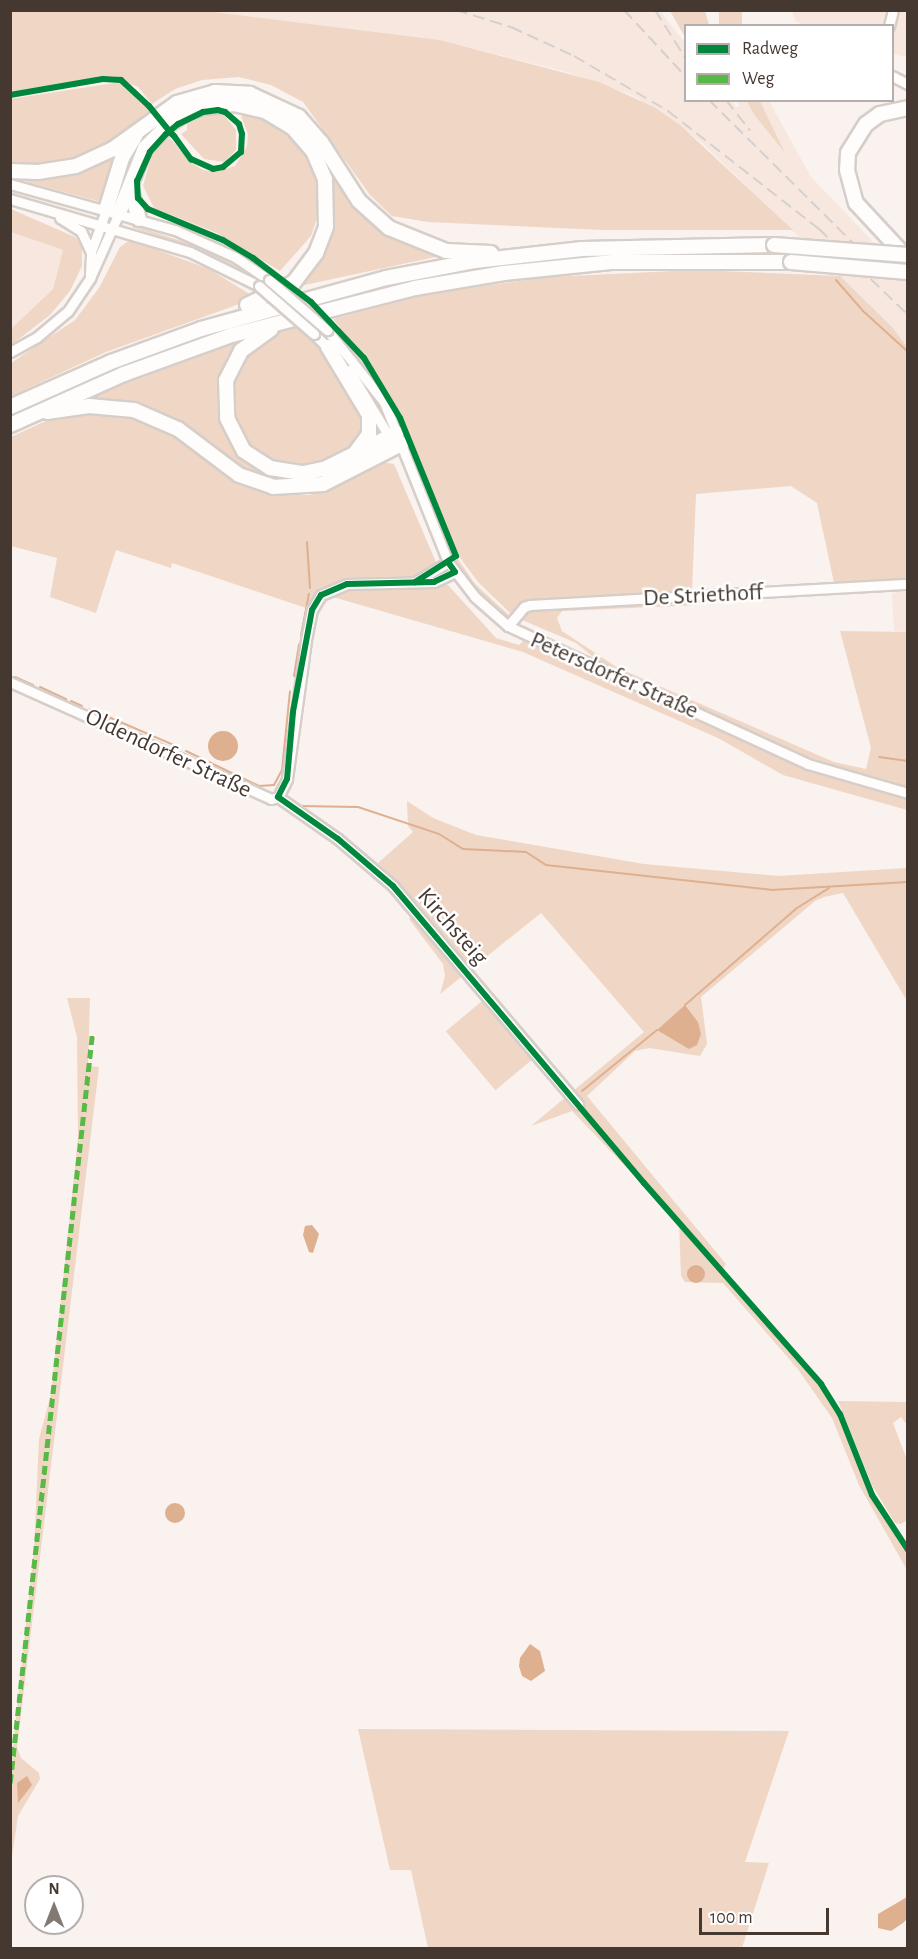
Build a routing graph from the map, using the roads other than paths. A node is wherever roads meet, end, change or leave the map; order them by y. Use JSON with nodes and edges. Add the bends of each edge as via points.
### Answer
{"nodes":[{"id":1,"x":894,"y":77,"type":"edge"},
{"id":2,"x":908,"y":84,"type":"edge"},
{"id":3,"x":908,"y":108,"type":"edge"},
{"id":4,"x":149,"y":122,"type":"junction"},
{"id":5,"x":10,"y":171,"type":"edge"},
{"id":6,"x":130,"y":180,"type":"junction"},
{"id":7,"x":10,"y":184,"type":"edge"},
{"id":8,"x":10,"y":199,"type":"edge"},
{"id":9,"x":39,"y":208,"type":"junction"},
{"id":10,"x":113,"y":212,"type":"junction"},
{"id":11,"x":139,"y":219,"type":"junction"},
{"id":12,"x":101,"y":225,"type":"junction"},
{"id":13,"x":114,"y":229,"type":"junction"},
{"id":14,"x":91,"y":252,"type":"junction"},
{"id":15,"x":523,"y":255,"type":"junction"},
{"id":16,"x":908,"y":257,"type":"edge"},
{"id":17,"x":908,"y":272,"type":"edge"},
{"id":18,"x":90,"y":278,"type":"junction"},
{"id":19,"x":303,"y":314,"type":"junction"},
{"id":20,"x":201,"y":328,"type":"junction"},
{"id":21,"x":328,"y":347,"type":"junction"},
{"id":22,"x":10,"y":352,"type":"edge"},
{"id":23,"x":10,"y":407,"type":"edge"},
{"id":24,"x":33,"y":414,"type":"junction"},
{"id":25,"x":10,"y":425,"type":"edge"},
{"id":26,"x":396,"y":440,"type":"junction"},
{"id":27,"x":352,"y":456,"type":"junction"},
{"id":28,"x":448,"y":562,"type":"junction"},
{"id":29,"x":455,"y":572,"type":"junction"},
{"id":30,"x":415,"y":582,"type":"junction"},
{"id":31,"x":908,"y":584,"type":"edge"},
{"id":32,"x":508,"y":626,"type":"junction"},
{"id":33,"x":10,"y":682,"type":"edge"},
{"id":34,"x":908,"y":793,"type":"edge"},
{"id":35,"x":278,"y":797,"type":"junction"},
{"id":36,"x":578,"y":1104,"type":"dead end"}],
"edges":[{"from":1,"to":2,"type":"street"},
{"from":3,"to":16,"type":"highway","via":[[880,114],[866,124],[848,153],[847,170],[856,203]]},
{"from":4,"to":5,"type":"highway","via":[[113,149],[76,166],[38,172]]},
{"from":4,"to":10,"type":"highway","via":[[122,158]]},
{"from":4,"to":15,"type":"highway","via":[[196,96],[234,92],[265,98],[292,112],[312,131],[360,201],[389,228],[446,251]]},
{"from":6,"to":10,"type":"highway"},
{"from":6,"to":11,"type":"highway","via":[[132,205]]},
{"from":6,"to":20,"type":"highway","via":[[145,148],[169,124],[186,113],[219,104],[250,106],[279,118],[302,137],[321,165],[328,212],[321,243],[310,264],[281,292],[208,320]]},
{"from":7,"to":10,"type":"street","name":"Petersdorfer Straße"},
{"from":8,"to":9,"type":"street"},
{"from":9,"to":12,"type":"street","name":"Petersdorfer Straße"},
{"from":9,"to":14,"type":"street","via":[[81,231]]},
{"from":10,"to":11,"type":"street","name":"Petersdorfer Straße"},
{"from":10,"to":12,"type":"street"},
{"from":10,"to":13,"type":"street"},
{"from":11,"to":26,"type":"street","name":"Petersdorfer Straße","bridge":true,"via":[[198,239],[269,280],[327,330],[370,381]]},
{"from":12,"to":13,"type":"street","name":"Petersdorfer Straße"},
{"from":12,"to":14,"type":"street"},
{"from":13,"to":18,"type":"street"},
{"from":13,"to":21,"type":"street","name":"Petersdorfer Straße","bridge":true,"via":[[190,252],[259,286]]},
{"from":14,"to":18,"type":"street"},
{"from":15,"to":16,"type":"highway","bridge":true,"via":[[636,245],[774,245]]},
{"from":15,"to":20,"type":"highway","via":[[346,287]]},
{"from":17,"to":19,"type":"highway","bridge":true,"via":[[791,262],[669,260],[555,267],[416,288]]},
{"from":18,"to":22,"type":"street","via":[[54,325]]},
{"from":19,"to":24,"type":"highway","via":[[147,365]]},
{"from":19,"to":27,"type":"highway","via":[[251,341],[231,365],[224,399],[230,428],[250,456],[288,473],[324,469]]},
{"from":20,"to":23,"type":"highway"},
{"from":21,"to":26,"type":"street","name":"Petersdorfer Straße","via":[[364,391]]},
{"from":21,"to":27,"type":"highway","via":[[369,415],[369,434]]},
{"from":24,"to":25,"type":"highway"},
{"from":24,"to":26,"type":"highway","via":[[89,406],[134,410],[178,429],[239,475],[273,487],[323,484]]},
{"from":26,"to":27,"type":"highway"},
{"from":26,"to":28,"type":"street","name":"Petersdorfer Straße"},
{"from":28,"to":29,"type":"street","name":"Petersdorfer Straße"},
{"from":28,"to":30,"type":"street","name":"Oldendorfer Straße"},
{"from":29,"to":30,"type":"street","name":"Oldendorfer Straße","via":[[434,582]]},
{"from":29,"to":32,"type":"street","name":"Petersdorfer Straße"},
{"from":30,"to":35,"type":"street","name":"Oldendorfer Straße","via":[[347,584],[321,595],[312,610],[293,712],[286,779]]},
{"from":31,"to":32,"type":"street","name":"De Striethoff","via":[[530,605]]},
{"from":32,"to":34,"type":"street","name":"Petersdorfer Straße","via":[[808,764]]},
{"from":33,"to":35,"type":"street","name":"Oldendorfer Straße","via":[[262,796]]},
{"from":35,"to":36,"type":"street","name":"Kirchsteig","via":[[338,839],[393,886]]}]}
